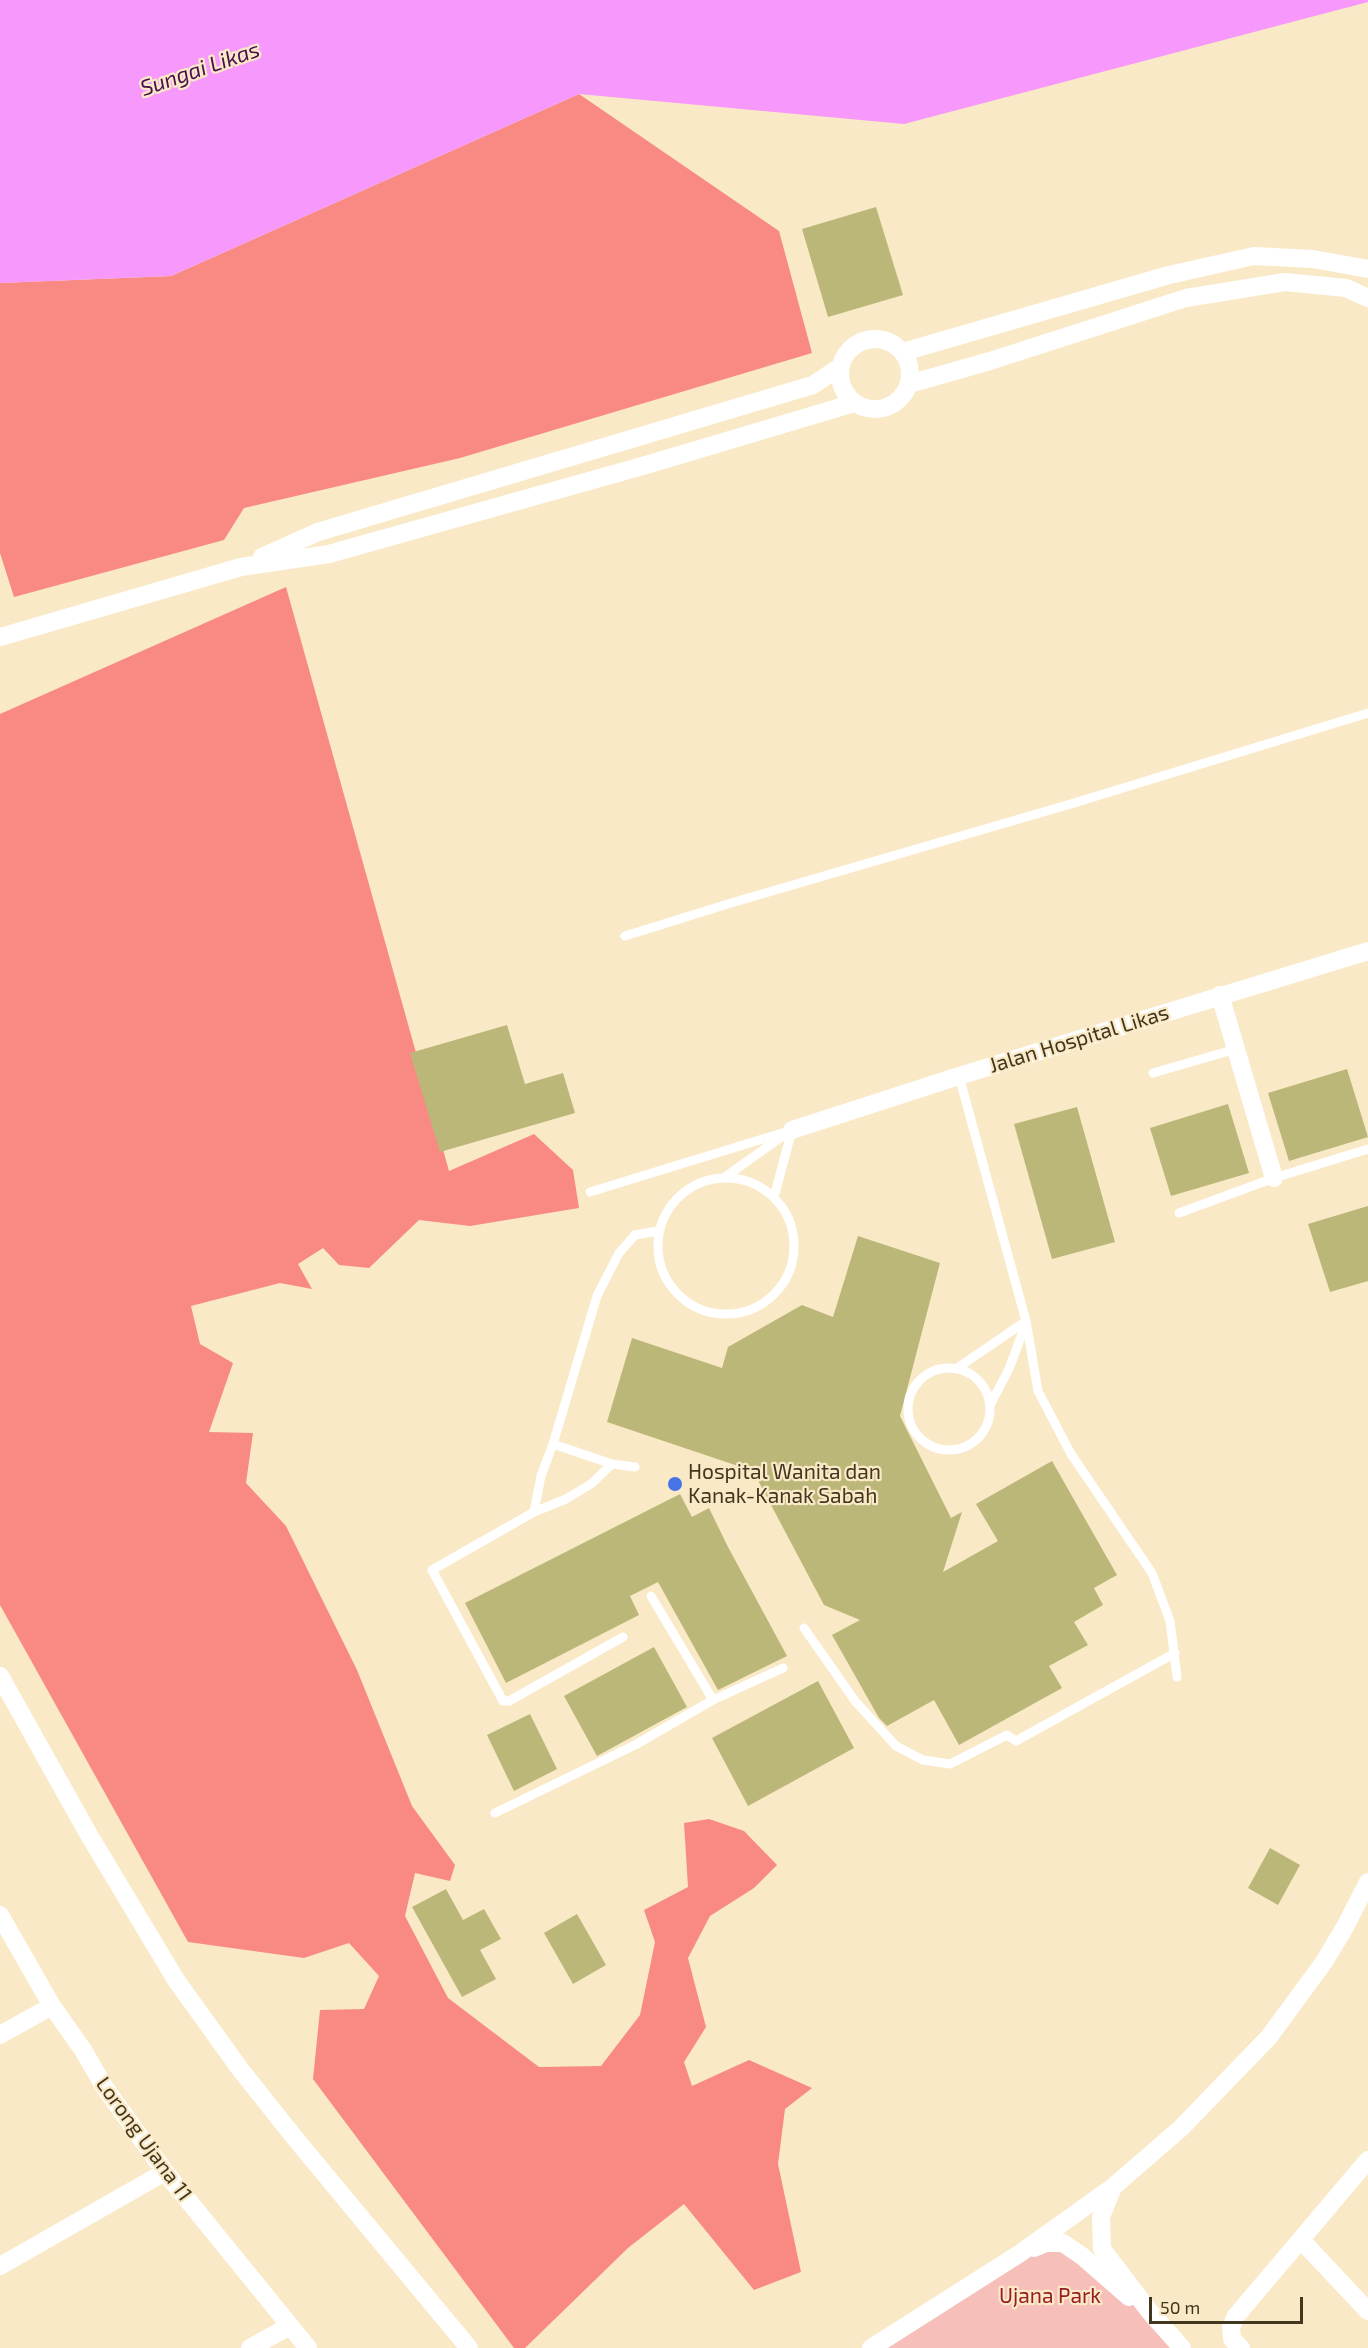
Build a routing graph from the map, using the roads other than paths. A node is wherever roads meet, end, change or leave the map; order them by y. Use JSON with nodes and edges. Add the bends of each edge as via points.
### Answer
{"nodes":[{"id":1,"x":1368,"y":269,"type":"edge"},
{"id":2,"x":1368,"y":298,"type":"edge"},
{"id":3,"x":903,"y":352,"type":"junction"},
{"id":4,"x":840,"y":367,"type":"junction"},
{"id":5,"x":909,"y":384,"type":"junction"},
{"id":6,"x":854,"y":403,"type":"junction"},
{"id":7,"x":241,"y":567,"type":"junction"},
{"id":8,"x":0,"y":637,"type":"edge"},
{"id":9,"x":1368,"y":713,"type":"edge"},
{"id":10,"x":625,"y":936,"type":"dead end"},
{"id":11,"x":1368,"y":951,"type":"edge"},
{"id":12,"x":1220,"y":995,"type":"junction"},
{"id":13,"x":1236,"y":1048,"type":"junction"},
{"id":14,"x":1153,"y":1073,"type":"dead end"},
{"id":15,"x":959,"y":1076,"type":"junction"},
{"id":16,"x":792,"y":1130,"type":"junction"},
{"id":17,"x":1368,"y":1149,"type":"edge"},
{"id":18,"x":725,"y":1177,"type":"junction"},
{"id":19,"x":1274,"y":1178,"type":"junction"},
{"id":20,"x":590,"y":1192,"type":"dead end"},
{"id":21,"x":774,"y":1197,"type":"junction"},
{"id":22,"x":1179,"y":1213,"type":"dead end"},
{"id":23,"x":658,"y":1231,"type":"junction"},
{"id":24,"x":1026,"y":1321,"type":"junction"},
{"id":25,"x":956,"y":1369,"type":"junction"},
{"id":26,"x":990,"y":1405,"type":"junction"},
{"id":27,"x":554,"y":1444,"type":"junction"},
{"id":28,"x":612,"y":1464,"type":"junction"},
{"id":29,"x":635,"y":1467,"type":"dead end"},
{"id":30,"x":534,"y":1512,"type":"junction"},
{"id":31,"x":651,"y":1596,"type":"dead end"},
{"id":32,"x":804,"y":1628,"type":"dead end"},
{"id":33,"x":623,"y":1636,"type":"dead end"},
{"id":34,"x":1175,"y":1653,"type":"junction"},
{"id":35,"x":783,"y":1668,"type":"dead end"},
{"id":36,"x":0,"y":1676,"type":"edge"},
{"id":37,"x":1177,"y":1677,"type":"dead end"},
{"id":38,"x":713,"y":1700,"type":"junction"},
{"id":39,"x":495,"y":1813,"type":"dead end"},
{"id":40,"x":1368,"y":1882,"type":"edge"},
{"id":41,"x":0,"y":1916,"type":"edge"},
{"id":42,"x":52,"y":2006,"type":"junction"},
{"id":43,"x":0,"y":2036,"type":"edge"},
{"id":44,"x":1368,"y":2160,"type":"edge"},
{"id":45,"x":165,"y":2172,"type":"junction"},
{"id":46,"x":1113,"y":2187,"type":"junction"},
{"id":47,"x":1301,"y":2241,"type":"junction"},
{"id":48,"x":1019,"y":2254,"type":"junction"},
{"id":49,"x":0,"y":2266,"type":"edge"},
{"id":50,"x":1368,"y":2311,"type":"edge"},
{"id":51,"x":1150,"y":2312,"type":"junction"},
{"id":52,"x":290,"y":2326,"type":"junction"},
{"id":53,"x":250,"y":2348,"type":"edge"},
{"id":54,"x":308,"y":2348,"type":"edge"},
{"id":55,"x":469,"y":2348,"type":"edge"},
{"id":56,"x":871,"y":2348,"type":"edge"},
{"id":57,"x":1182,"y":2348,"type":"edge"},
{"id":58,"x":1241,"y":2348,"type":"edge"}],
"edges":[{"from":1,"to":3,"type":"street","via":[[1313,259],[1254,256],[1169,275]]},
{"from":2,"to":5,"type":"street","via":[[1346,288],[1285,282],[1186,298]]},
{"from":3,"to":4,"type":"street","via":[[894,344],[872,338],[851,347]]},
{"from":3,"to":5,"type":"street","via":[[908,362]]},
{"from":4,"to":6,"type":"street","via":[[841,387]]},
{"from":4,"to":7,"type":"street","via":[[813,385],[318,532]]},
{"from":5,"to":6,"type":"street","via":[[904,394],[886,408],[864,408]]},
{"from":6,"to":7,"type":"street","via":[[329,554]]},
{"from":7,"to":8,"type":"street"},
{"from":9,"to":10,"type":"lane"},
{"from":11,"to":12,"type":"street","name":"Jalan Hospital Likas"},
{"from":12,"to":13,"type":"street"},
{"from":12,"to":15,"type":"street","name":"Jalan Hospital Likas"},
{"from":13,"to":14,"type":"lane"},
{"from":13,"to":19,"type":"street"},
{"from":15,"to":16,"type":"street","name":"Jalan Hospital Likas"},
{"from":15,"to":24,"type":"lane"},
{"from":16,"to":18,"type":"lane"},
{"from":16,"to":20,"type":"lane"},
{"from":16,"to":21,"type":"lane"},
{"from":17,"to":19,"type":"lane"},
{"from":18,"to":21,"type":"lane","via":[[750,1181]]},
{"from":18,"to":23,"type":"lane","via":[[696,1183],[680,1194],[666,1210]]},
{"from":19,"to":22,"type":"lane"},
{"from":21,"to":23,"type":"lane","via":[[786,1212],[794,1235],[793,1261],[786,1279],[771,1298],[735,1314],[715,1313],[689,1304],[669,1284],[658,1260]]},
{"from":23,"to":27,"type":"lane","via":[[635,1235],[619,1252],[597,1296]]},
{"from":24,"to":25,"type":"lane"},
{"from":24,"to":26,"type":"lane","via":[[1010,1369]]},
{"from":24,"to":34,"type":"lane","via":[[1038,1390],[1071,1454],[1152,1573],[1170,1621]]},
{"from":25,"to":26,"type":"lane","via":[[973,1376]]},
{"from":25,"to":26,"type":"lane","via":[[934,1371],[913,1389],[908,1407],[915,1432],[934,1448],[960,1449],[983,1431]]},
{"from":27,"to":28,"type":"lane"},
{"from":27,"to":30,"type":"lane","via":[[541,1476]]},
{"from":28,"to":29,"type":"lane"},
{"from":28,"to":30,"type":"lane","via":[[567,1499]]},
{"from":30,"to":33,"type":"lane","via":[[432,1570],[503,1701]]},
{"from":31,"to":38,"type":"lane"},
{"from":32,"to":34,"type":"lane","via":[[855,1701],[896,1746],[922,1760],[950,1764],[1007,1735],[1016,1741]]},
{"from":34,"to":37,"type":"lane"},
{"from":35,"to":38,"type":"lane"},
{"from":36,"to":55,"type":"street","via":[[176,1980],[240,2069]]},
{"from":38,"to":39,"type":"lane","via":[[635,1745]]},
{"from":40,"to":46,"type":"street","via":[[1323,1962],[1269,2037],[1181,2128]]},
{"from":41,"to":42,"type":"street","name":"Lorong Ujana 11"},
{"from":42,"to":43,"type":"street"},
{"from":42,"to":45,"type":"street","name":"Lorong Ujana 11"},
{"from":44,"to":47,"type":"street"},
{"from":45,"to":49,"type":"street"},
{"from":45,"to":52,"type":"street","name":"Lorong Ujana 11"},
{"from":46,"to":48,"type":"street"},
{"from":46,"to":51,"type":"street","via":[[1101,2217],[1102,2248]]},
{"from":47,"to":50,"type":"street"},
{"from":47,"to":58,"type":"street","via":[[1236,2316],[1231,2327],[1232,2339]]},
{"from":48,"to":51,"type":"street","via":[[1046,2242],[1063,2243]]},
{"from":48,"to":56,"type":"street"},
{"from":51,"to":57,"type":"street"},
{"from":52,"to":53,"type":"street"},
{"from":52,"to":54,"type":"street","name":"Lorong Ujana 11"}]}
